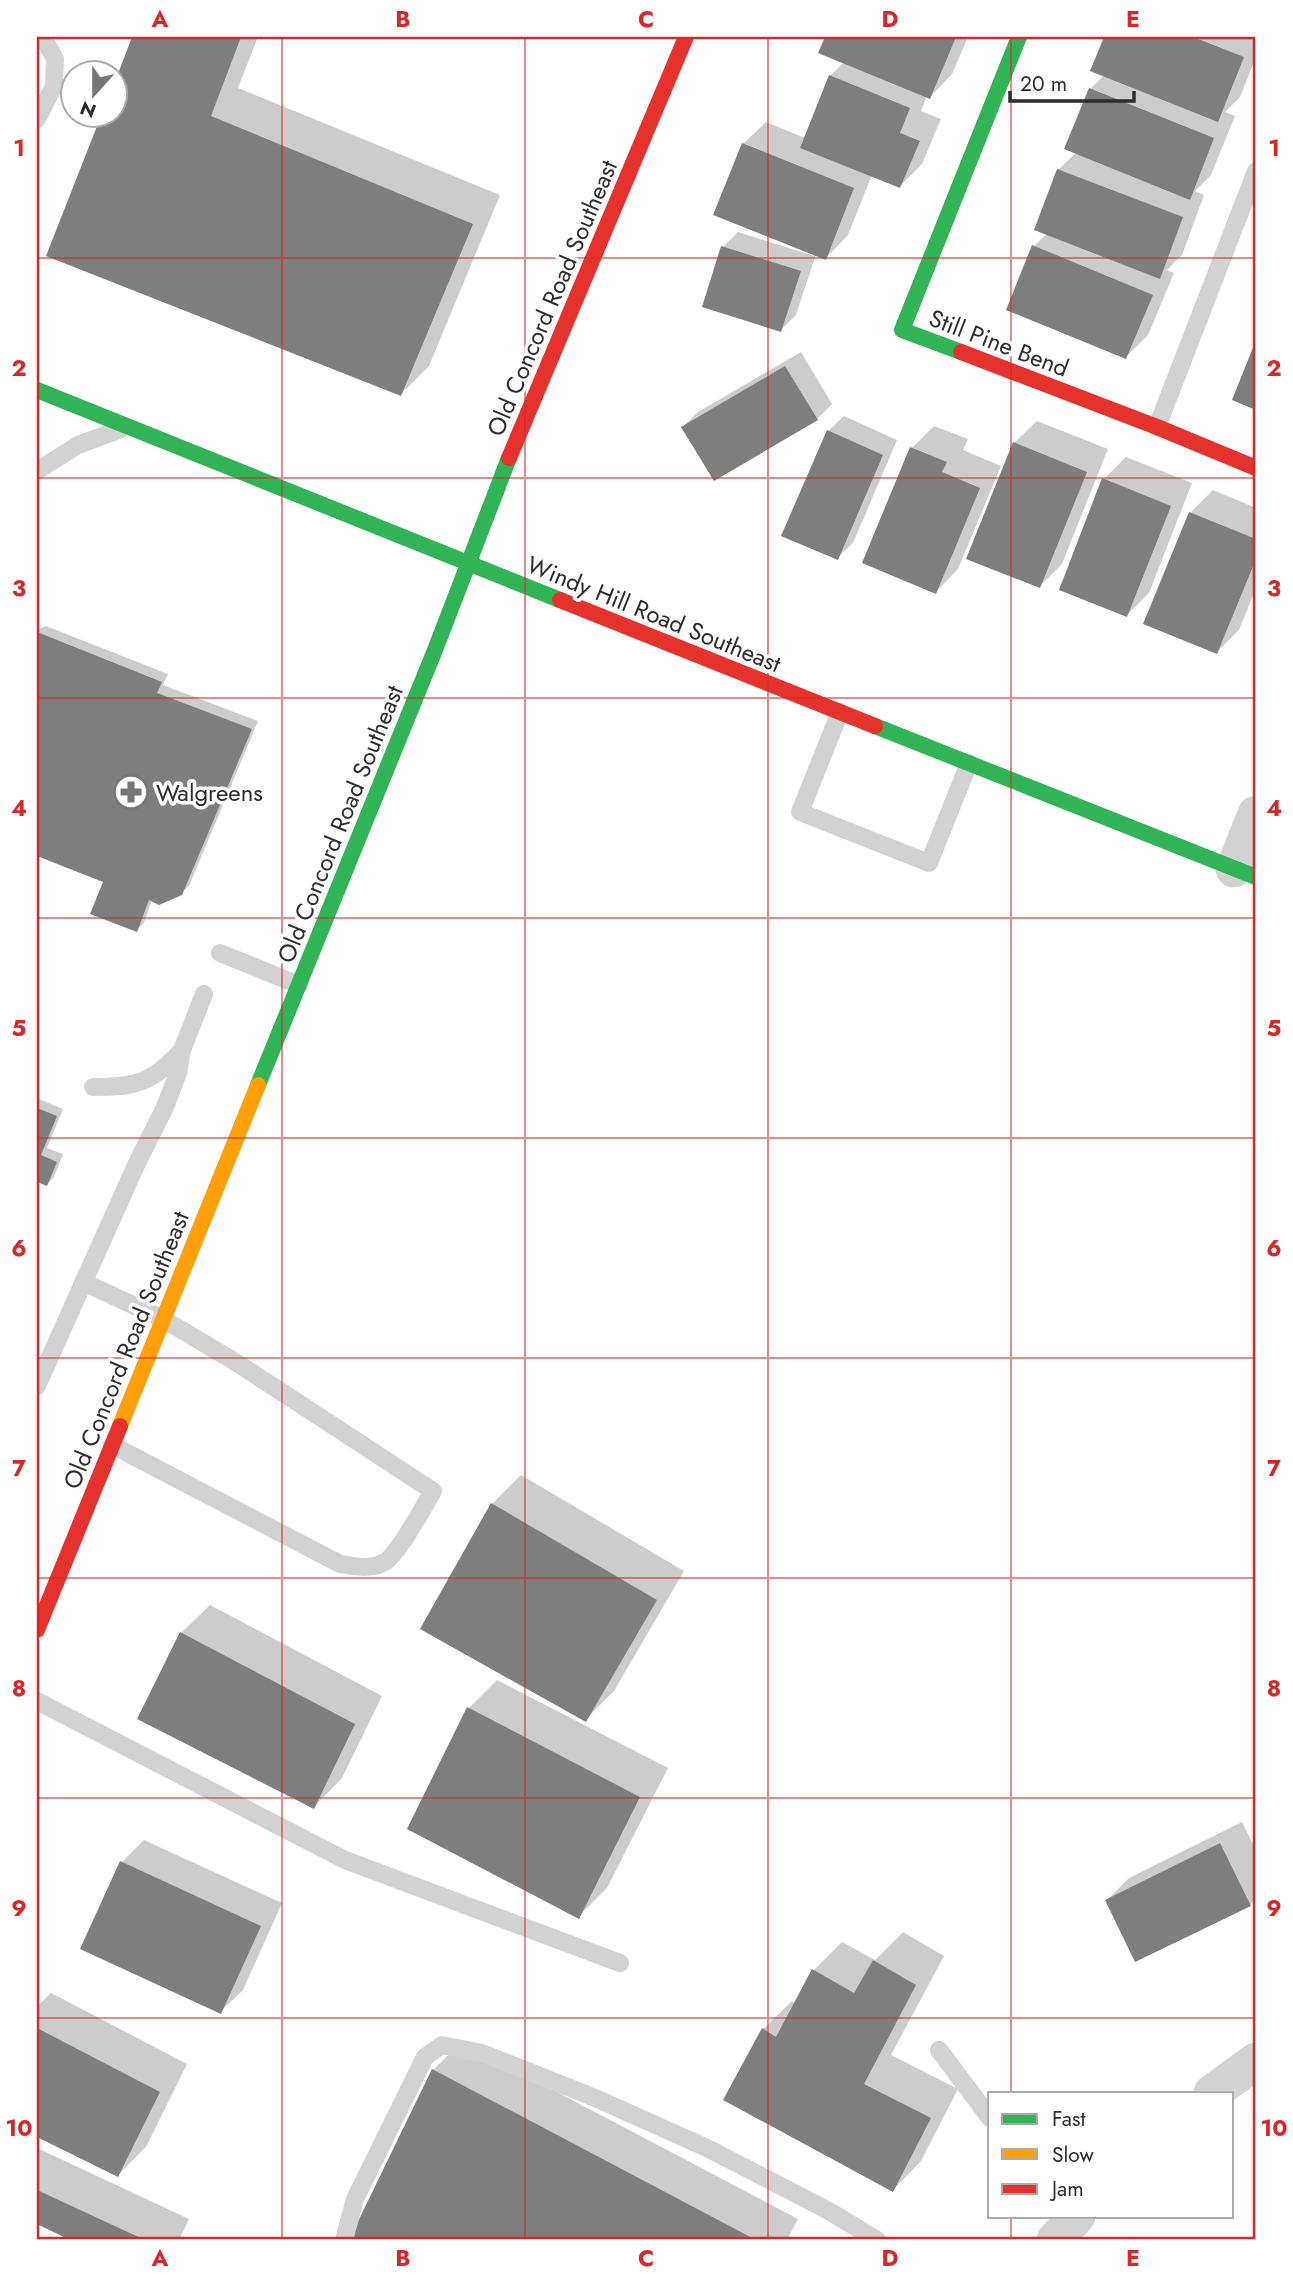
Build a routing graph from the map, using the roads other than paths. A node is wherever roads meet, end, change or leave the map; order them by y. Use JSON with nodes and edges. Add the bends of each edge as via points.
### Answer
{"nodes":[{"id":1,"x":43,"y":37,"type":"edge"},
{"id":2,"x":686,"y":37,"type":"edge"},
{"id":3,"x":1019,"y":37,"type":"edge"},
{"id":4,"x":37,"y":119,"type":"edge"},
{"id":5,"x":1256,"y":171,"type":"edge"},
{"id":6,"x":37,"y":390,"type":"edge"},
{"id":7,"x":129,"y":427,"type":"junction"},
{"id":8,"x":1157,"y":427,"type":"junction"},
{"id":9,"x":1256,"y":468,"type":"edge"},
{"id":10,"x":37,"y":471,"type":"edge"},
{"id":11,"x":468,"y":564,"type":"junction"},
{"id":12,"x":840,"y":712,"type":"junction"},
{"id":13,"x":969,"y":763,"type":"junction"},
{"id":14,"x":1256,"y":814,"type":"edge"},
{"id":15,"x":1245,"y":873,"type":"edge"},
{"id":16,"x":220,"y":953,"type":"dead end"},
{"id":17,"x":299,"y":985,"type":"junction"},
{"id":18,"x":204,"y":994,"type":"dead end"},
{"id":19,"x":183,"y":1050,"type":"junction"},
{"id":20,"x":93,"y":1087,"type":"dead end"},
{"id":21,"x":83,"y":1282,"type":"junction"},
{"id":22,"x":163,"y":1319,"type":"junction"},
{"id":23,"x":37,"y":1386,"type":"edge"},
{"id":24,"x":112,"y":1445,"type":"junction"},
{"id":25,"x":37,"y":1630,"type":"edge"},
{"id":26,"x":37,"y":1701,"type":"edge"},
{"id":27,"x":620,"y":1963,"type":"dead end"},
{"id":28,"x":939,"y":2050,"type":"dead end"},
{"id":29,"x":1256,"y":2061,"type":"edge"},
{"id":30,"x":1213,"y":2092,"type":"edge"},
{"id":31,"x":988,"y":2116,"type":"edge"},
{"id":32,"x":344,"y":2240,"type":"edge"},
{"id":33,"x":877,"y":2240,"type":"edge"}],
"edges":[{"from":1,"to":4,"type":"lane","via":[[55,59],[54,86]]},
{"from":2,"to":11,"type":"street","name":"Old Concord Road Southeast"},
{"from":3,"to":8,"type":"street","name":"Still Pine Bend","via":[[902,330]]},
{"from":5,"to":8,"type":"lane"},
{"from":6,"to":7,"type":"street","name":"Windy Hill Road Southeast"},
{"from":7,"to":10,"type":"lane","via":[[78,445]]},
{"from":7,"to":11,"type":"street","name":"Windy Hill Road Southeast"},
{"from":8,"to":9,"type":"street","name":"Still Pine Bend"},
{"from":11,"to":12,"type":"street","name":"Windy Hill Road Southeast"},
{"from":11,"to":17,"type":"street","name":"Old Concord Road Southeast"},
{"from":12,"to":13,"type":"street","name":"Windy Hill Road Southeast"},
{"from":12,"to":13,"type":"lane","via":[[800,812],[929,863]]},
{"from":13,"to":15,"type":"street","name":"Windy Hill Road Southeast"},
{"from":14,"to":15,"type":"street"},
{"from":16,"to":17,"type":"lane"},
{"from":17,"to":22,"type":"street","name":"Old Concord Road Southeast"},
{"from":18,"to":19,"type":"lane"},
{"from":19,"to":20,"type":"lane","via":[[146,1081]]},
{"from":19,"to":21,"type":"lane","via":[[165,1107]]},
{"from":21,"to":22,"type":"lane"},
{"from":21,"to":23,"type":"lane"},
{"from":22,"to":24,"type":"street","name":"Old Concord Road Southeast"},
{"from":22,"to":24,"type":"lane","via":[[433,1491],[386,1562],[369,1567],[340,1564]]},
{"from":24,"to":25,"type":"street","name":"Old Concord Road Southeast"},
{"from":26,"to":27,"type":"lane","via":[[345,1860]]},
{"from":28,"to":31,"type":"lane"},
{"from":29,"to":30,"type":"street"},
{"from":32,"to":33,"type":"lane","via":[[355,2199],[425,2057],[442,2045],[482,2053],[707,2148]]}]}
